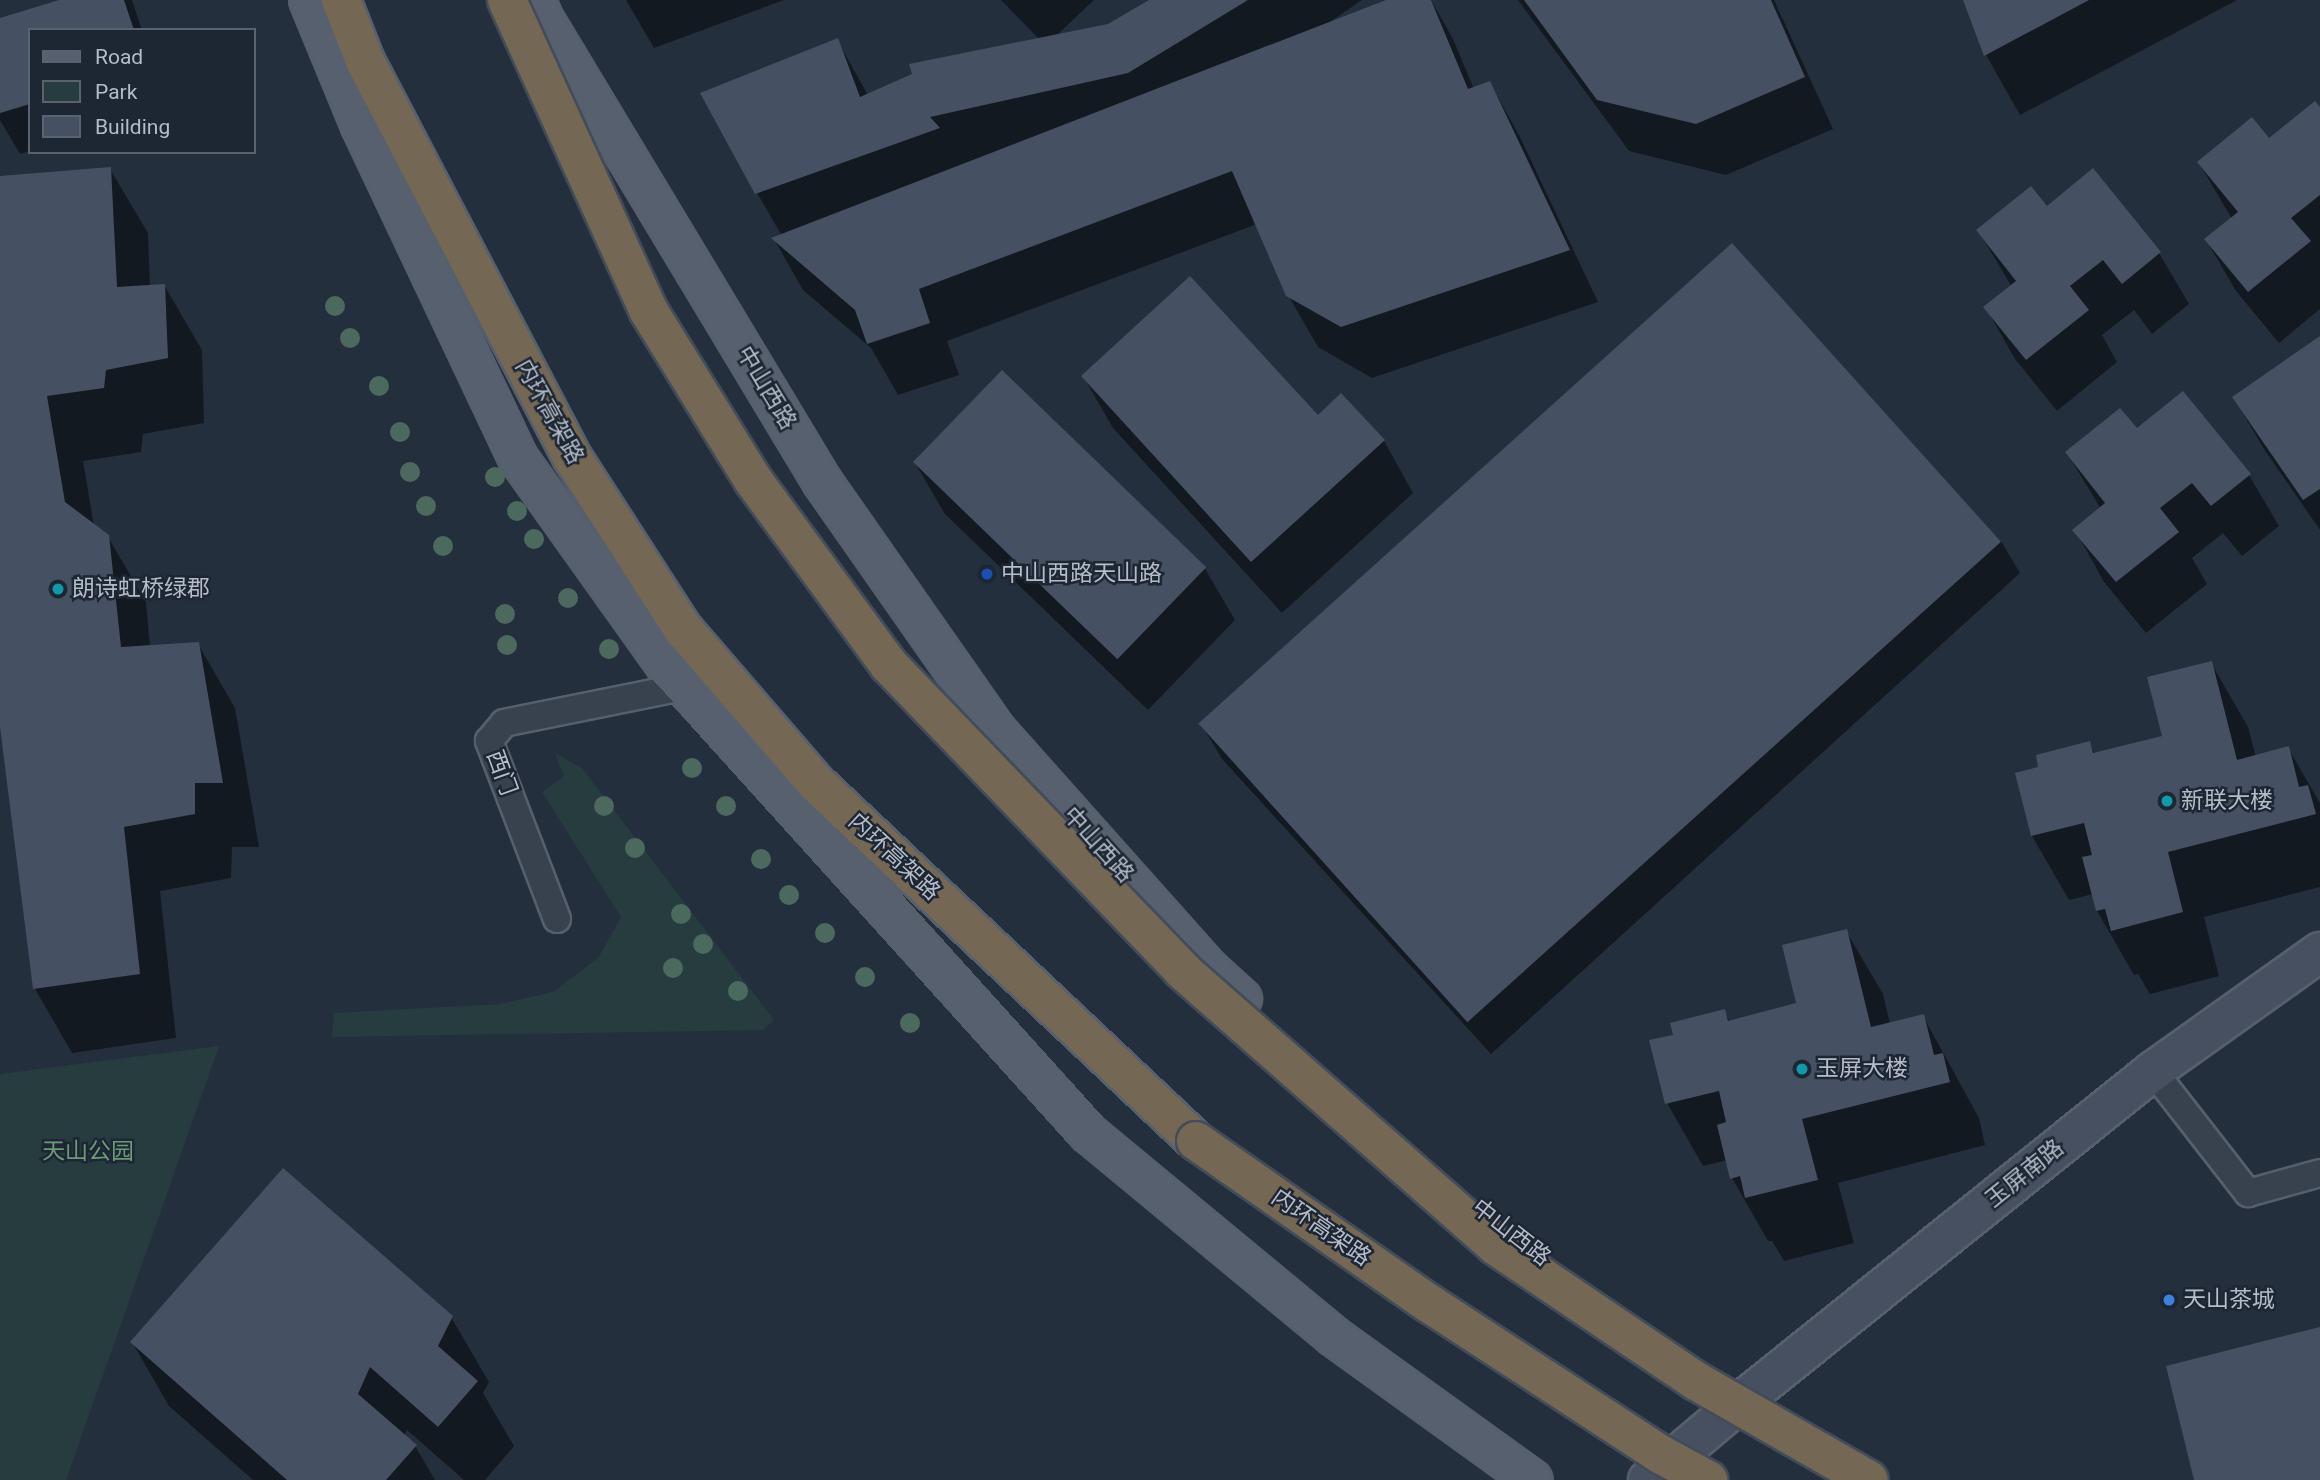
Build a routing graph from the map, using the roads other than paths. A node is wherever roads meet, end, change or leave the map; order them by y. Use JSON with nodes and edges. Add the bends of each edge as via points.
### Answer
{"nodes":[{"id":1,"x":309,"y":0,"type":"edge"},
{"id":2,"x":335,"y":0,"type":"edge"},
{"id":3,"x":341,"y":0,"type":"edge"},
{"id":4,"x":507,"y":0,"type":"edge"},
{"id":5,"x":536,"y":0,"type":"edge"},
{"id":6,"x":365,"y":61,"type":"junction"},
{"id":7,"x":683,"y":687,"type":"junction"},
{"id":8,"x":557,"y":919,"type":"dead end"},
{"id":9,"x":2320,"y":951,"type":"edge"},
{"id":10,"x":2153,"y":1071,"type":"junction"},
{"id":11,"x":2318,"y":1181,"type":"edge"},
{"id":12,"x":1737,"y":1405,"type":"junction"},
{"id":13,"x":1533,"y":1480,"type":"edge"},
{"id":14,"x":1648,"y":1480,"type":"edge"},
{"id":15,"x":1708,"y":1480,"type":"edge"},
{"id":16,"x":1869,"y":1480,"type":"edge"},
{"id":17,"x":1885,"y":1480,"type":"edge"}],
"edges":[{"from":1,"to":7,"type":"main road","via":[[361,126],[518,458]]},
{"from":2,"to":6,"type":"highway"},
{"from":3,"to":6,"type":"highway","name":"内环高架路"},
{"from":4,"to":16,"type":"highway","bridge":true,"via":[[648,310],[753,481],[889,665],[1182,970],[1496,1246],[1696,1381]]},
{"from":5,"to":12,"type":"main road","name":"中山西路","via":[[823,483],[995,729],[1208,968],[1484,1214]]},
{"from":6,"to":15,"type":"highway","name":"内环高架路","bridge":true,"via":[[572,457],[683,629],[817,784],[1196,1141],[1430,1304],[1660,1454]]},
{"from":7,"to":8,"type":"lane","name":"西门","via":[[503,723],[489,741]]},
{"from":7,"to":13,"type":"main road","via":[[1088,1132],[1333,1336]]},
{"from":9,"to":10,"type":"street","name":"玉屏南路"},
{"from":10,"to":11,"type":"lane","via":[[2248,1193]]},
{"from":10,"to":12,"type":"street","name":"玉屏南路"},
{"from":12,"to":14,"type":"street","name":"玉屏南路"},
{"from":12,"to":17,"type":"main road","name":"中山西路"}]}
